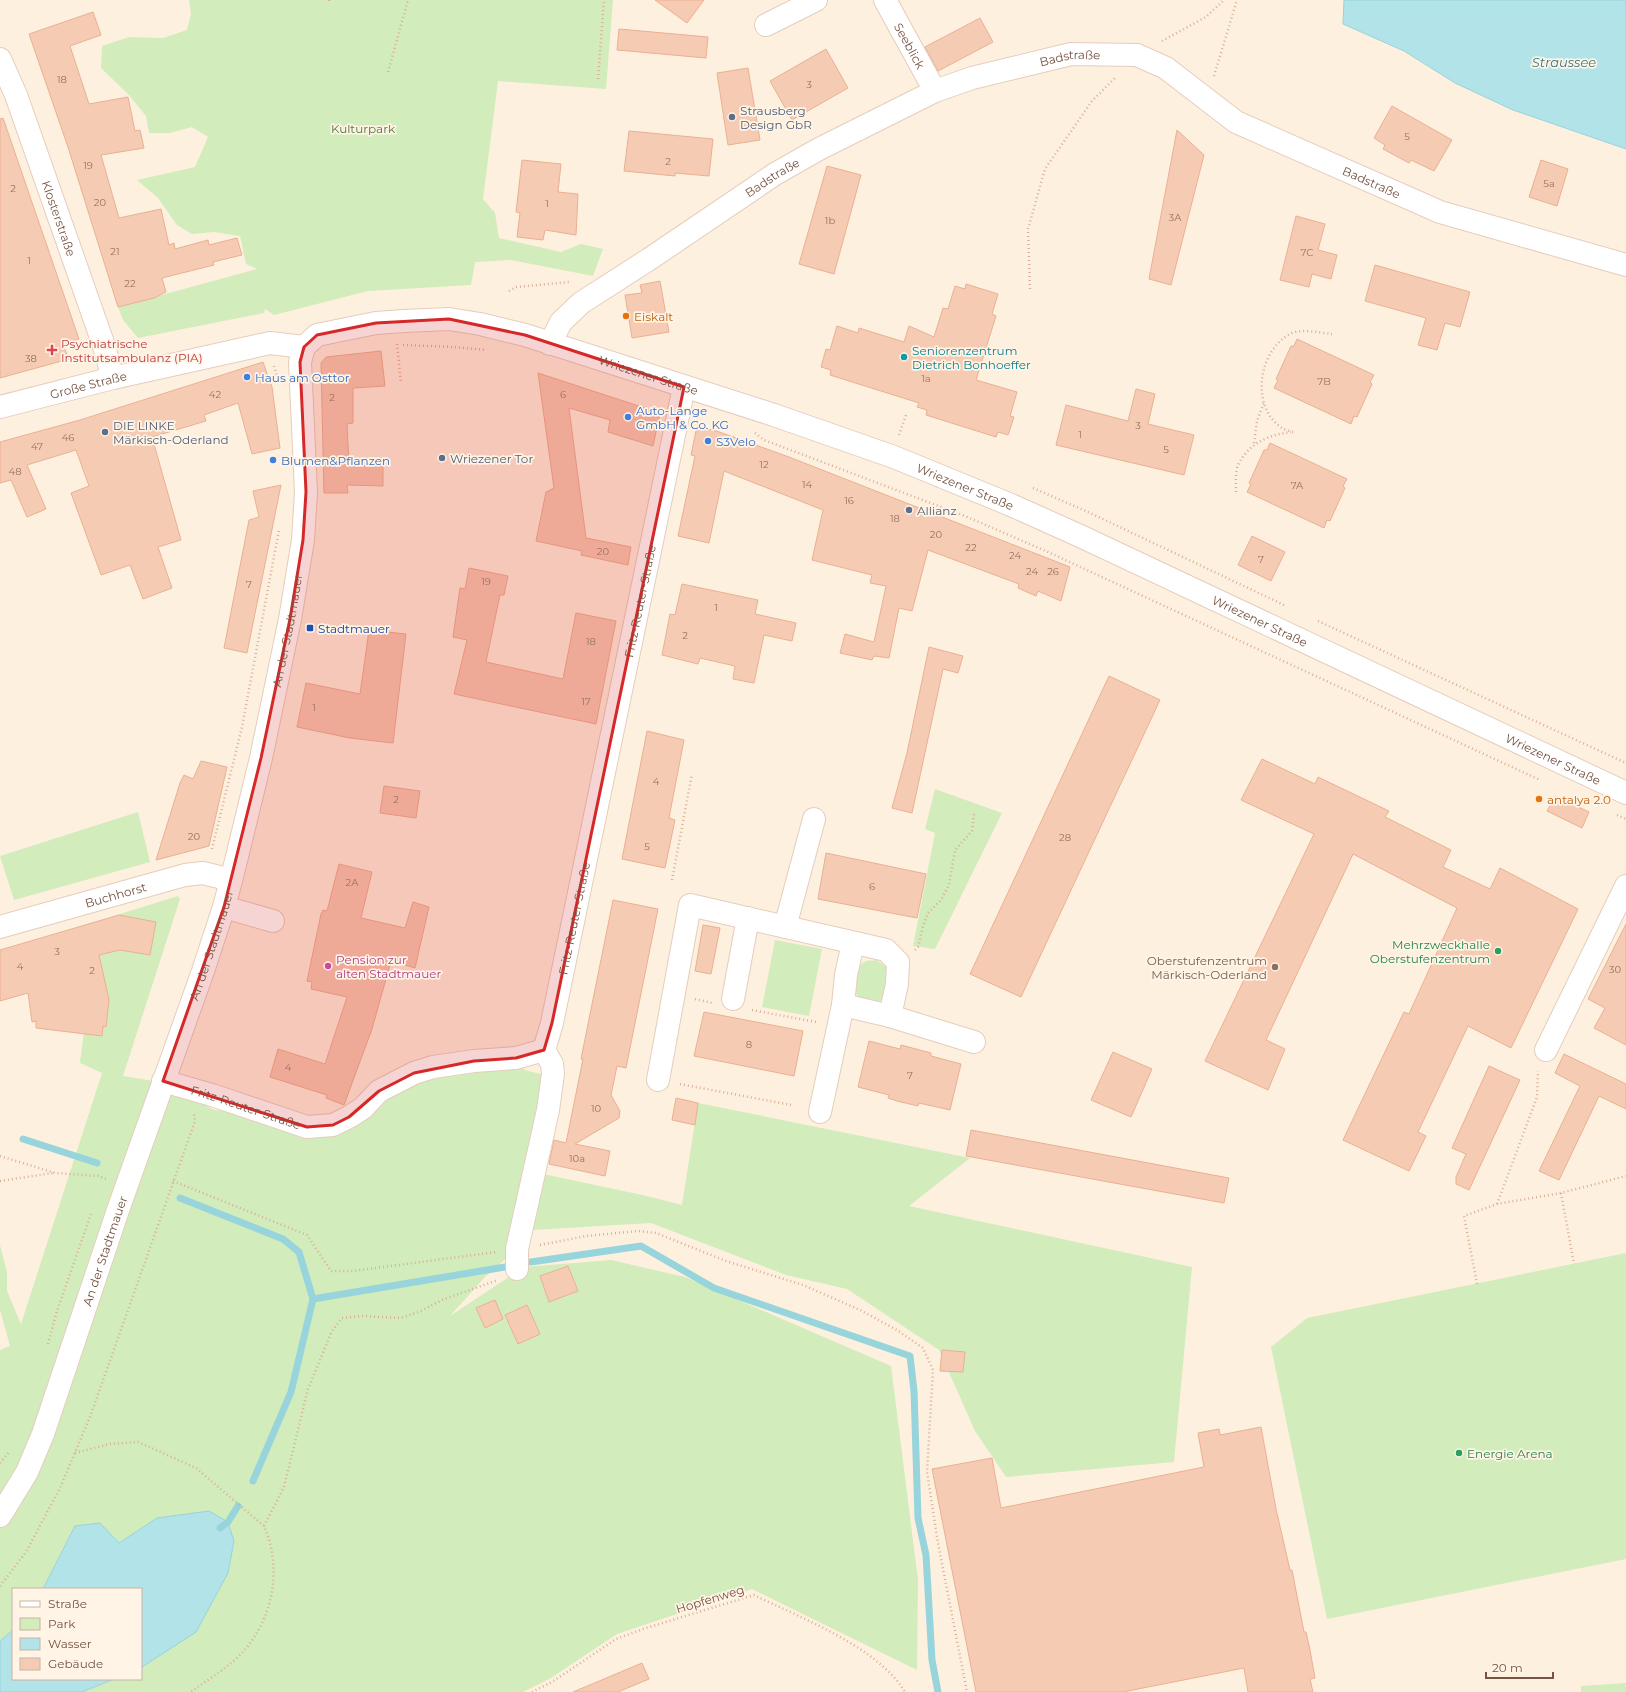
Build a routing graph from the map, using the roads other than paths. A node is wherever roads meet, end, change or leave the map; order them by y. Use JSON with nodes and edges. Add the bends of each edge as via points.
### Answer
{"nodes":[{"id":1,"x":816,"y":0,"type":"edge"},
{"id":2,"x":885,"y":0,"type":"edge"},
{"id":3,"x":766,"y":25,"type":"dead end"},
{"id":4,"x":0,"y":59,"type":"edge"},
{"id":5,"x":935,"y":91,"type":"junction"},
{"id":6,"x":1626,"y":265,"type":"edge"},
{"id":7,"x":550,"y":344,"type":"junction"},
{"id":8,"x":304,"y":347,"type":"junction"},
{"id":9,"x":114,"y":378,"type":"junction"},
{"id":10,"x":684,"y":387,"type":"junction"},
{"id":11,"x":0,"y":407,"type":"edge"},
{"id":12,"x":1626,"y":794,"type":"edge"},
{"id":13,"x":814,"y":819,"type":"dead end"},
{"id":14,"x":231,"y":880,"type":"junction"},
{"id":15,"x":1626,"y":886,"type":"edge"},
{"id":16,"x":224,"y":907,"type":"junction"},
{"id":17,"x":748,"y":918,"type":"junction"},
{"id":18,"x":273,"y":921,"type":"dead end"},
{"id":19,"x":0,"y":927,"type":"edge"},
{"id":20,"x":785,"y":927,"type":"junction"},
{"id":21,"x":853,"y":943,"type":"junction"},
{"id":22,"x":733,"y":1004,"type":"road end"},
{"id":23,"x":843,"y":1005,"type":"junction"},
{"id":24,"x":890,"y":1016,"type":"junction"},
{"id":25,"x":974,"y":1042,"type":"dead end"},
{"id":26,"x":544,"y":1050,"type":"junction"},
{"id":27,"x":1546,"y":1050,"type":"road end"},
{"id":28,"x":658,"y":1080,"type":"road end"},
{"id":29,"x":163,"y":1081,"type":"junction"},
{"id":30,"x":820,"y":1112,"type":"dead end"},
{"id":31,"x":517,"y":1260,"type":"road end"},
{"id":32,"x":0,"y":1516,"type":"edge"}],
"edges":[{"from":1,"to":3,"type":"street"},
{"from":2,"to":5,"type":"street","name":"Seeblick"},
{"from":4,"to":9,"type":"street","name":"Klosterstraße","via":[[16,95]]},
{"from":5,"to":6,"type":"street","name":"Badstraße","via":[[972,78],[1071,54],[1137,55],[1166,68],[1236,122],[1440,212]]},
{"from":5,"to":7,"type":"street","name":"Badstraße","via":[[819,148],[745,194],[581,302],[561,322]]},
{"from":7,"to":8,"type":"street","name":"Wriezener Straße","via":[[480,324],[449,319],[376,323],[317,334]]},
{"from":7,"to":10,"type":"street","name":"Wriezener Straße"},
{"from":8,"to":9,"type":"street","name":"Große Straße"},
{"from":8,"to":14,"type":"street","name":"An der Stadtmauer","via":[[300,362],[306,492],[303,540],[290,619],[261,758]]},
{"from":9,"to":11,"type":"street","name":"Große Straße"},
{"from":10,"to":12,"type":"street","name":"Wriezener Straße","via":[[894,457],[1011,505]]},
{"from":10,"to":26,"type":"street","name":"Fritz-Reuter-Straße","via":[[552,1023]]},
{"from":13,"to":20,"type":"street"},
{"from":14,"to":16,"type":"street","name":"An der Stadtmauer"},
{"from":14,"to":19,"type":"street","name":"Buchhorst","via":[[203,873],[185,875]]},
{"from":15,"to":27,"type":"street"},
{"from":16,"to":18,"type":"street"},
{"from":16,"to":29,"type":"street","name":"An der Stadtmauer"},
{"from":17,"to":20,"type":"street"},
{"from":17,"to":22,"type":"street"},
{"from":17,"to":28,"type":"street","via":[[690,905]]},
{"from":20,"to":21,"type":"street"},
{"from":21,"to":23,"type":"street"},
{"from":21,"to":24,"type":"street","via":[[886,950],[898,962],[897,984]]},
{"from":23,"to":24,"type":"street"},
{"from":23,"to":30,"type":"street"},
{"from":24,"to":25,"type":"street"},
{"from":26,"to":29,"type":"street","name":"Fritz-Reuter-Straße","via":[[516,1058],[433,1067],[414,1073],[379,1091],[363,1108],[332,1125],[306,1127]]},
{"from":26,"to":31,"type":"street","via":[[552,1064],[553,1074]]},
{"from":29,"to":32,"type":"street","name":"An der Stadtmauer","via":[[43,1434],[26,1472]]}]}
